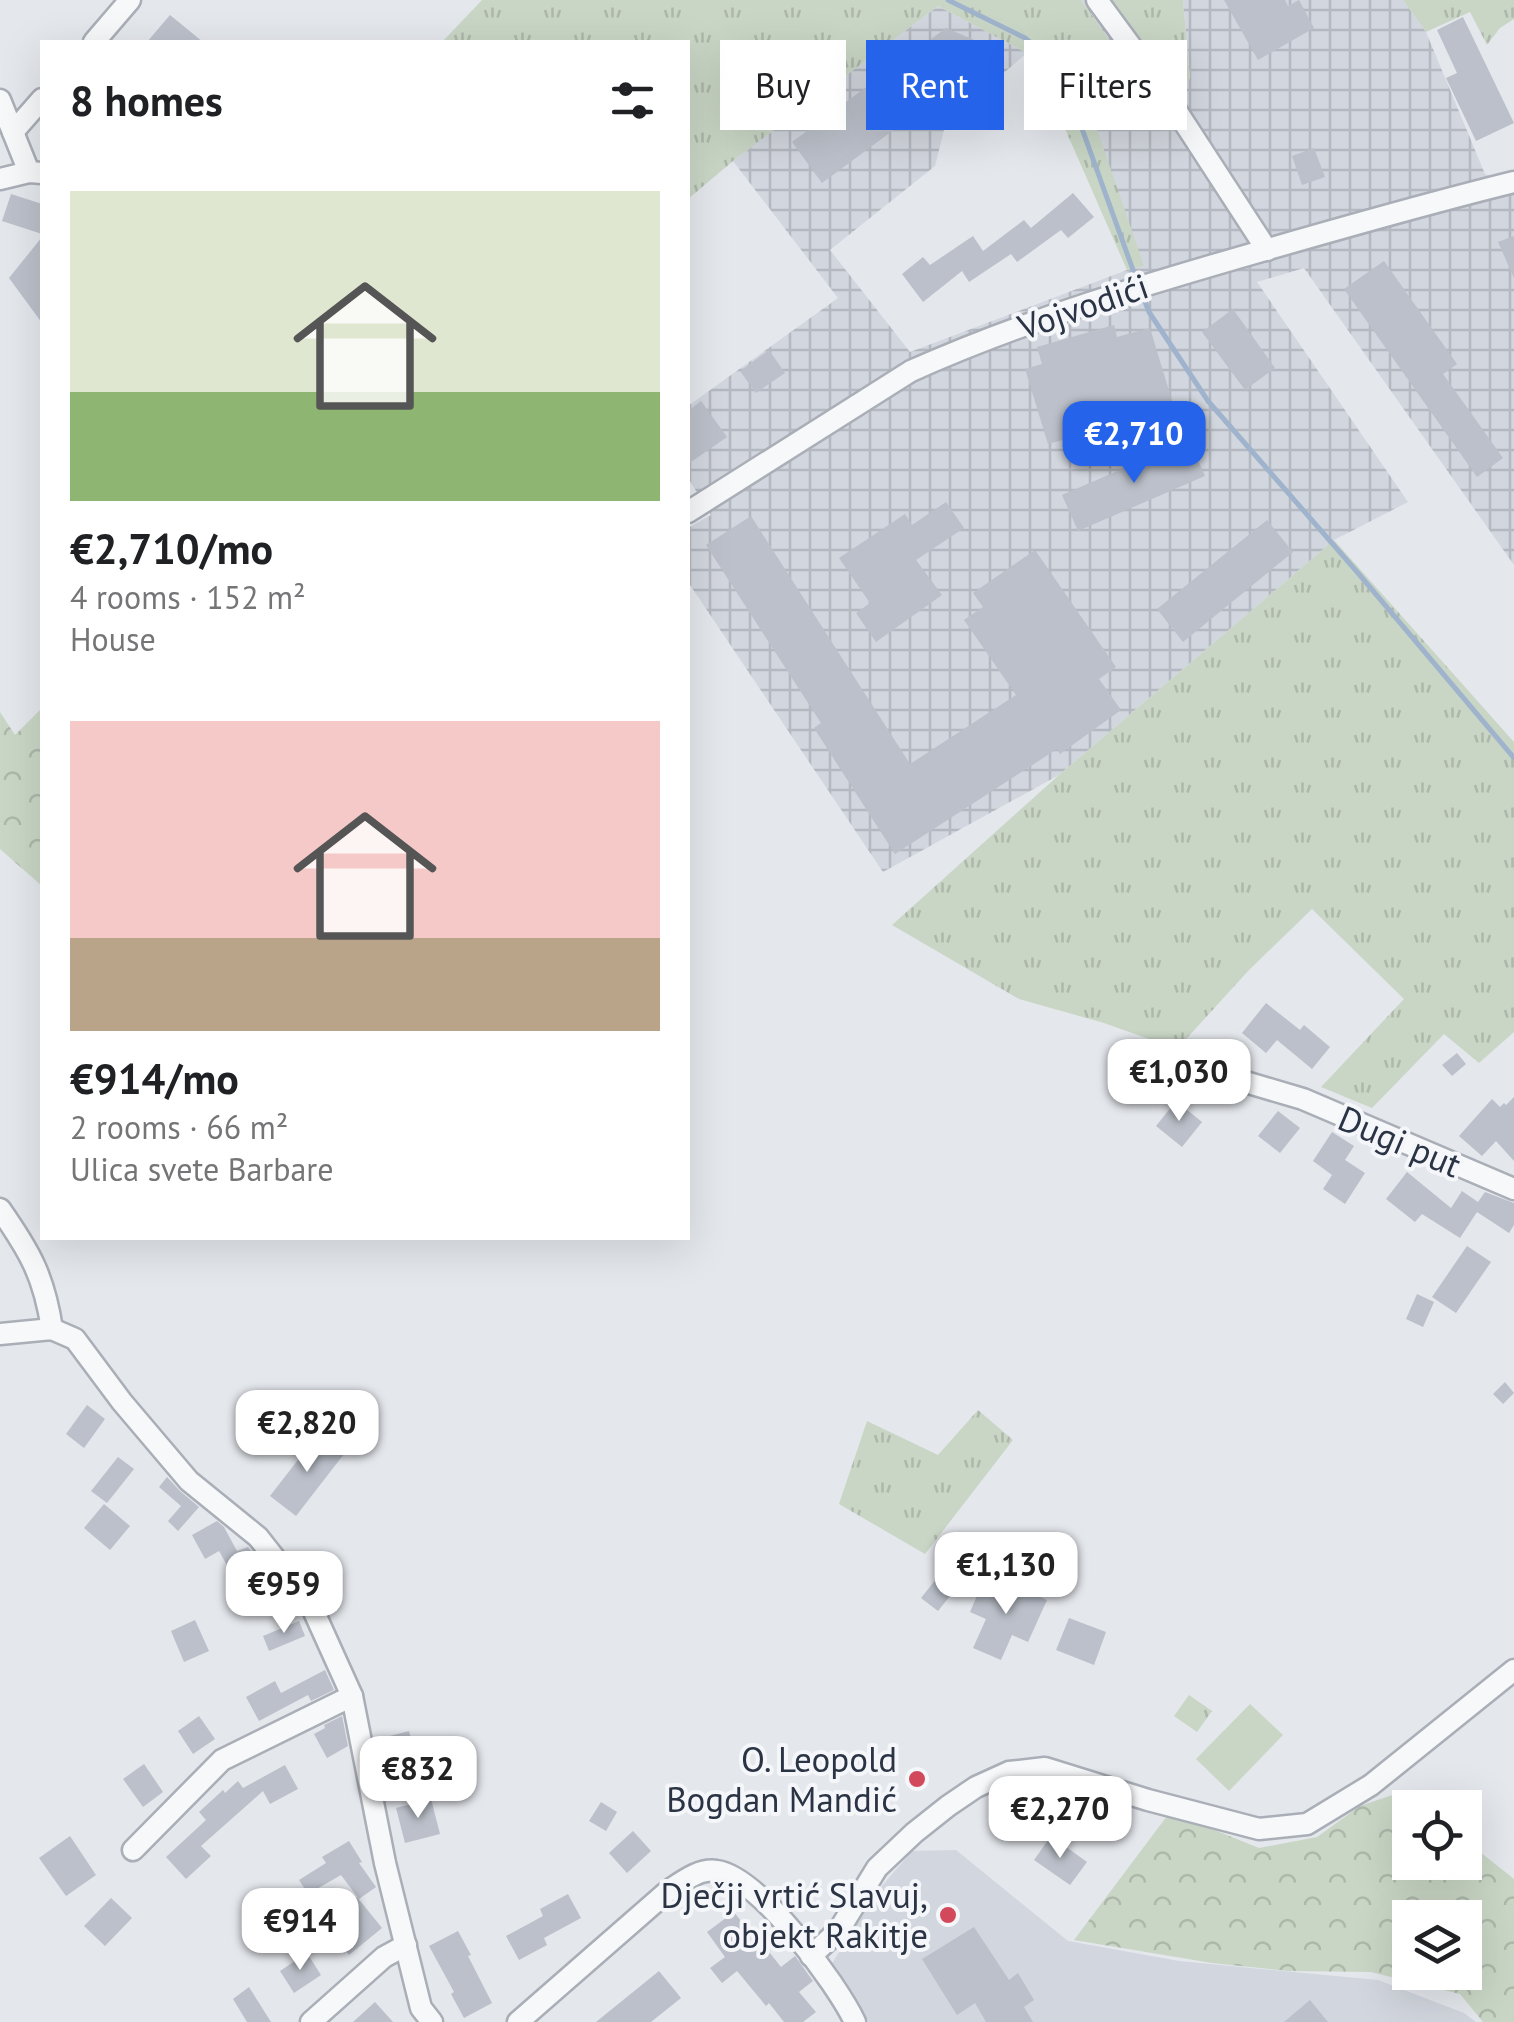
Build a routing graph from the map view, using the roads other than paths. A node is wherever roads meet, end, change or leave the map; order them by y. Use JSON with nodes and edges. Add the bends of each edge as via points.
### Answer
{"nodes":[{"id":1,"x":130,"y":0,"type":"edge"},
{"id":2,"x":1098,"y":0,"type":"edge"},
{"id":3,"x":96,"y":40,"type":"edge"},
{"id":4,"x":0,"y":100,"type":"edge"},
{"id":5,"x":40,"y":102,"type":"edge"},
{"id":6,"x":13,"y":132,"type":"junction"},
{"id":7,"x":36,"y":173,"type":"edge"},
{"id":8,"x":0,"y":178,"type":"edge"},
{"id":9,"x":1514,"y":182,"type":"edge"},
{"id":10,"x":1268,"y":250,"type":"junction"},
{"id":11,"x":690,"y":511,"type":"edge"},
{"id":12,"x":1171,"y":1060,"type":"dead end"},
{"id":13,"x":1514,"y":1189,"type":"edge"},
{"id":14,"x":0,"y":1209,"type":"edge"},
{"id":15,"x":52,"y":1329,"type":"junction"},
{"id":16,"x":0,"y":1334,"type":"edge"},
{"id":17,"x":1514,"y":1670,"type":"edge"},
{"id":18,"x":352,"y":1696,"type":"junction"},
{"id":19,"x":132,"y":1850,"type":"dead end"},
{"id":20,"x":406,"y":1945,"type":"junction"},
{"id":21,"x":812,"y":1956,"type":"junction"},
{"id":22,"x":310,"y":2022,"type":"edge"},
{"id":23,"x":432,"y":2022,"type":"edge"},
{"id":24,"x":518,"y":2022,"type":"edge"},
{"id":25,"x":856,"y":2022,"type":"edge"}],
"edges":[{"from":1,"to":3,"type":"street"},
{"from":2,"to":10,"type":"street"},
{"from":4,"to":6,"type":"street"},
{"from":5,"to":6,"type":"street"},
{"from":6,"to":7,"type":"street"},
{"from":7,"to":8,"type":"street"},
{"from":9,"to":10,"type":"street","name":"Vojvodići"},
{"from":10,"to":11,"type":"street","name":"Vojvodići","via":[[1123,292],[911,371]]},
{"from":12,"to":13,"type":"street","name":"Dugi put","via":[[1303,1100]]},
{"from":14,"to":15,"type":"street","via":[[27,1248],[46,1292]]},
{"from":15,"to":16,"type":"street"},
{"from":15,"to":18,"type":"street","via":[[75,1339],[189,1482],[258,1538],[310,1603]]},
{"from":17,"to":21,"type":"street","via":[[1371,1785],[1307,1824],[1259,1829],[1045,1768],[1008,1772],[948,1806],[877,1868],[839,1930]]},
{"from":18,"to":19,"type":"street","via":[[222,1760]]},
{"from":18,"to":20,"type":"street"},
{"from":20,"to":22,"type":"street"},
{"from":20,"to":23,"type":"street","via":[[420,2008]]},
{"from":21,"to":24,"type":"street","via":[[775,1912],[732,1876],[714,1870],[668,1891]]},
{"from":21,"to":25,"type":"street"}]}
